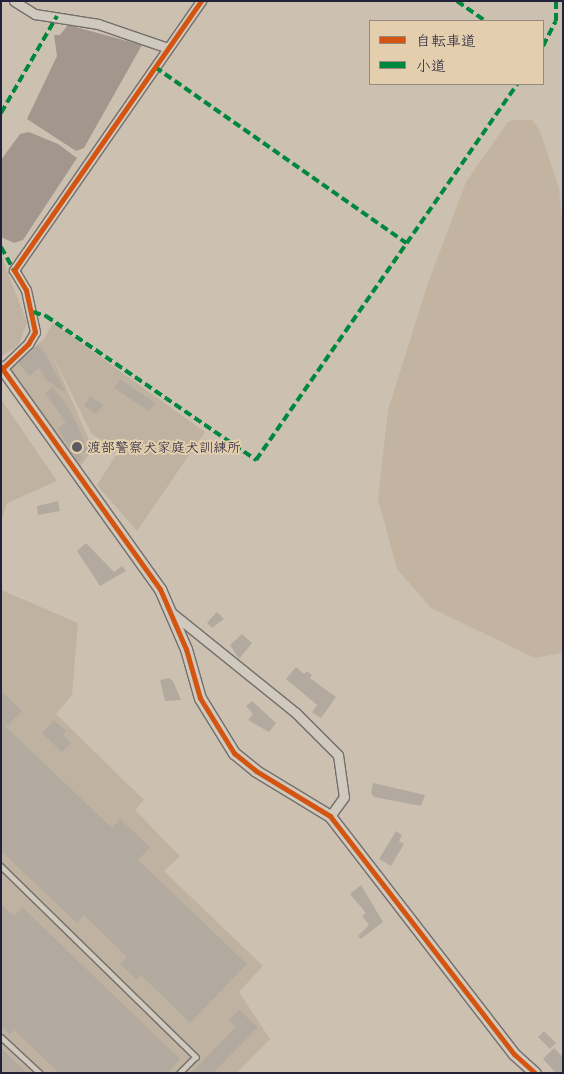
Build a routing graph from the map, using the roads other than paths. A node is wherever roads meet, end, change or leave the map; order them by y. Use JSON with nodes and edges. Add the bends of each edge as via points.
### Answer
{"nodes":[{"id":1,"x":14,"y":1,"type":"edge"},
{"id":2,"x":201,"y":1,"type":"edge"},
{"id":3,"x":168,"y":48,"type":"junction"},
{"id":4,"x":2,"y":368,"type":"edge"},
{"id":5,"x":172,"y":612,"type":"junction"},
{"id":6,"x":330,"y":816,"type":"junction"},
{"id":7,"x":1,"y":866,"type":"edge"},
{"id":8,"x":1,"y":1037,"type":"edge"},
{"id":9,"x":40,"y":1073,"type":"edge"},
{"id":10,"x":180,"y":1073,"type":"edge"},
{"id":11,"x":535,"y":1073,"type":"edge"}],
"edges":[{"from":1,"to":3,"type":"street","via":[[35,14],[98,24]]},
{"from":2,"to":3,"type":"street"},
{"from":3,"to":4,"type":"street","via":[[14,270],[26,290],[35,332],[28,344]]},
{"from":4,"to":5,"type":"street","via":[[24,395],[67,464],[138,556]]},
{"from":5,"to":6,"type":"street","via":[[200,698],[234,753],[256,772]]},
{"from":5,"to":6,"type":"street","via":[[296,714],[338,755],[344,797]]},
{"from":6,"to":11,"type":"street","via":[[514,1054]]},
{"from":7,"to":10,"type":"lane","via":[[196,1057]]},
{"from":8,"to":9,"type":"lane"}]}
